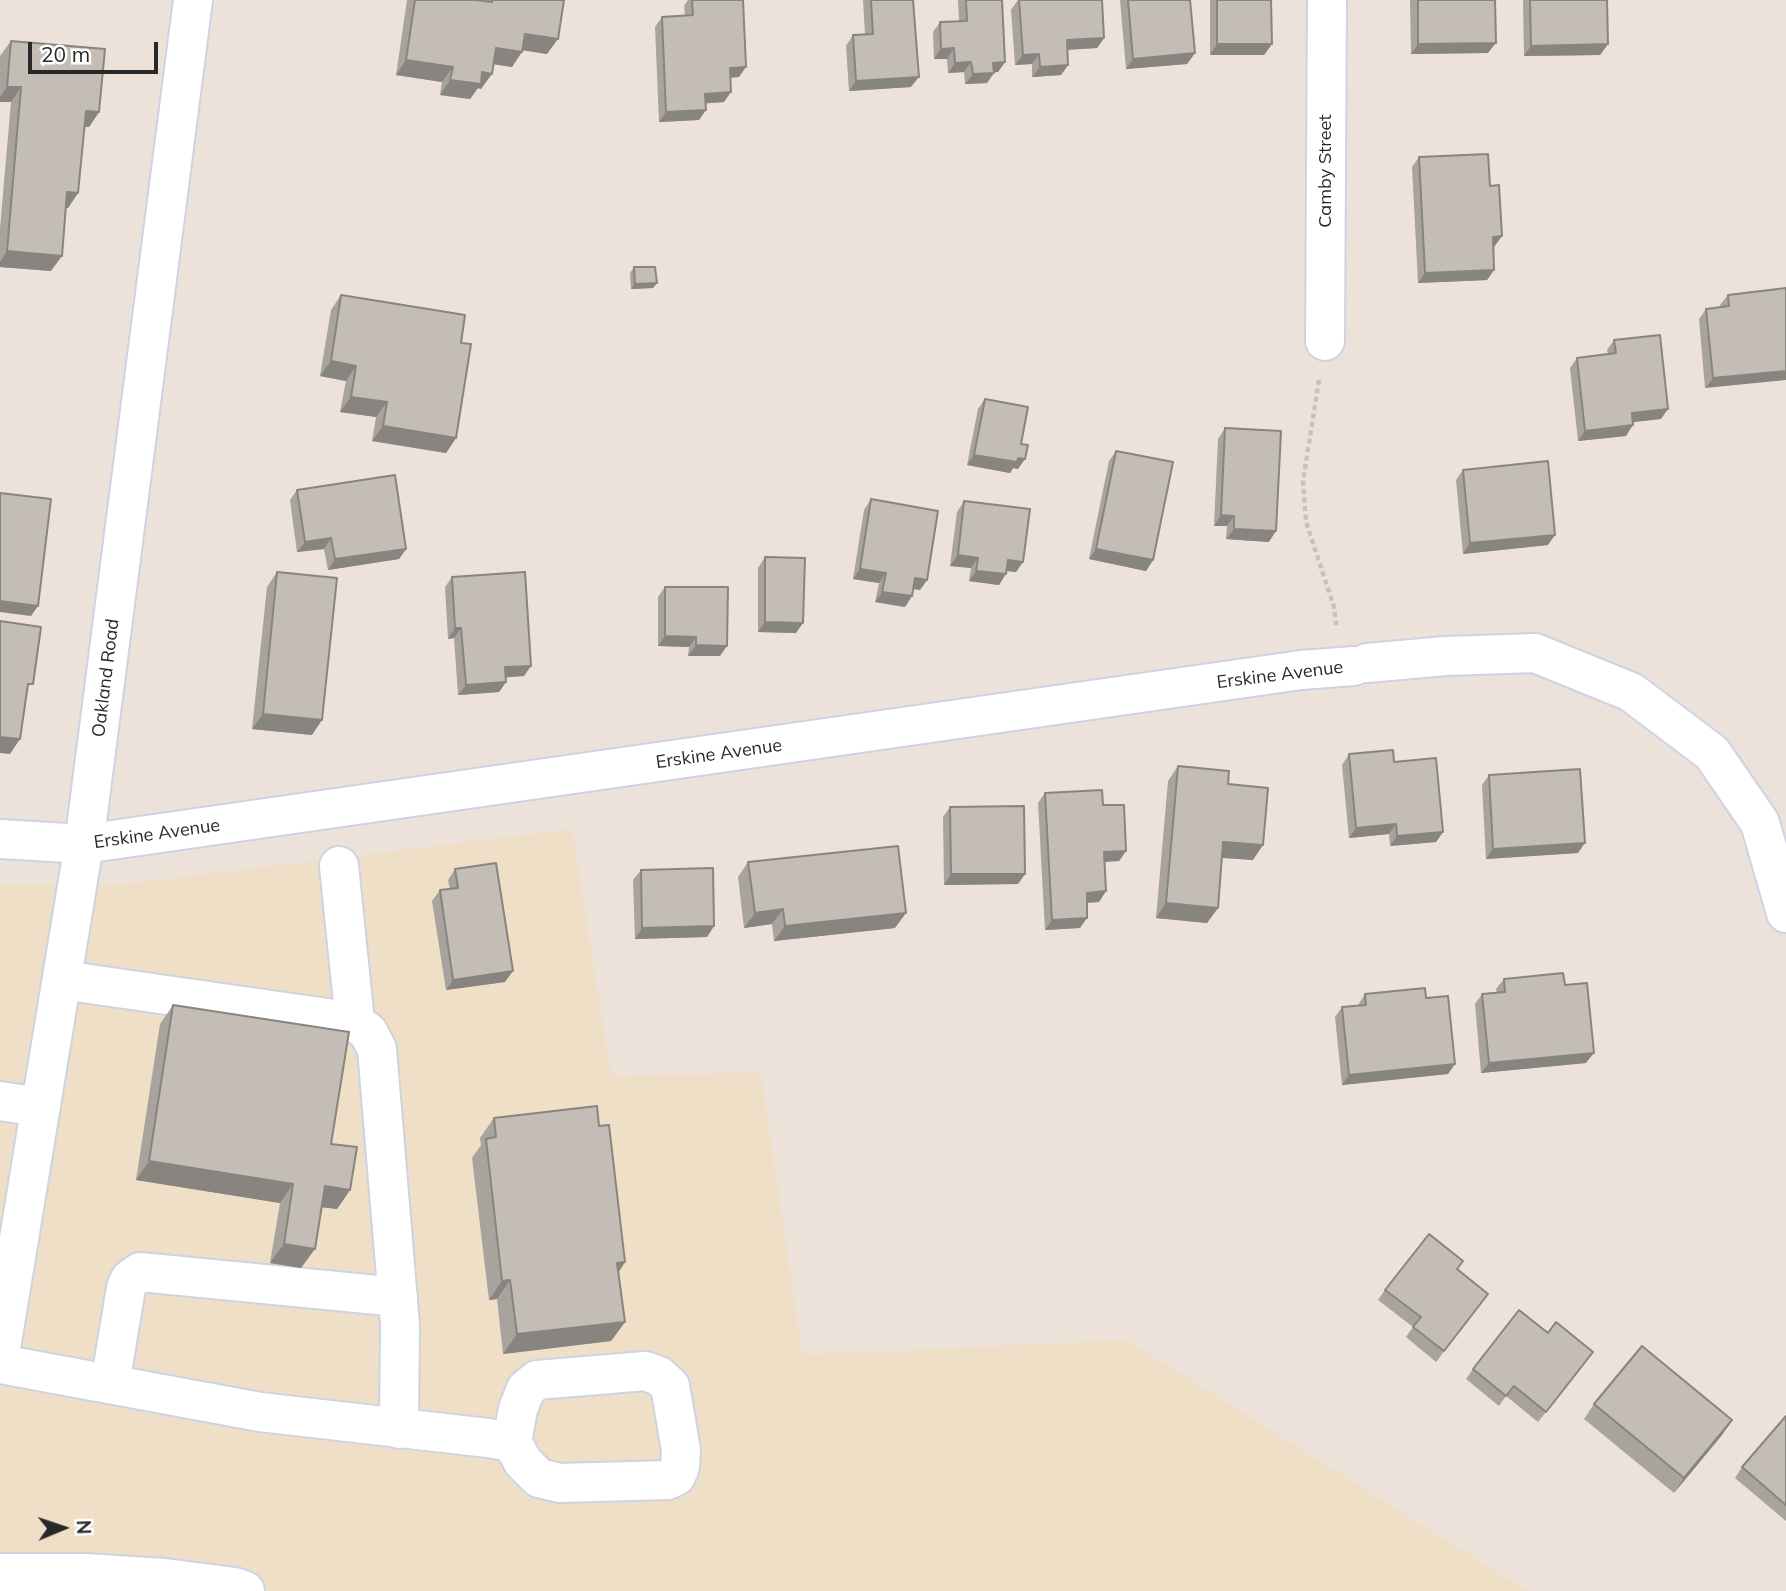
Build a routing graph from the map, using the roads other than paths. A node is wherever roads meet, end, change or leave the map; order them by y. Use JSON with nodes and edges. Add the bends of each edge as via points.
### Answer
{"nodes":[{"id":1,"x":193,"y":0,"type":"edge"},
{"id":2,"x":1327,"y":0,"type":"edge"},
{"id":3,"x":1325,"y":341,"type":"road end"},
{"id":4,"x":0,"y":839,"type":"edge"},
{"id":5,"x":84,"y":844,"type":"junction"},
{"id":6,"x":339,"y":866,"type":"dead end"},
{"id":7,"x":1786,"y":913,"type":"edge"},
{"id":8,"x":62,"y":981,"type":"junction"},
{"id":9,"x":355,"y":1022,"type":"junction"},
{"id":10,"x":0,"y":1101,"type":"edge"},
{"id":11,"x":41,"y":1107,"type":"junction"},
{"id":12,"x":398,"y":1297,"type":"junction"},
{"id":13,"x":0,"y":1354,"type":"edge"},
{"id":14,"x":0,"y":1364,"type":"edge"},
{"id":15,"x":110,"y":1384,"type":"junction"},
{"id":16,"x":399,"y":1429,"type":"junction"},
{"id":17,"x":512,"y":1442,"type":"dead end"},
{"id":18,"x":0,"y":1573,"type":"edge"},
{"id":19,"x":84,"y":1582,"type":"edge"},
{"id":20,"x":245,"y":1591,"type":"edge"}],
"edges":[{"from":1,"to":5,"type":"street","name":"Oakland Road"},
{"from":2,"to":3,"type":"street","name":"Camby Street"},
{"from":4,"to":5,"type":"street","name":"Erskine Avenue"},
{"from":5,"to":7,"type":"street","name":"Erskine Avenue","via":[[1301,670],[1535,653],[1631,692],[1712,753],[1760,823]]},
{"from":5,"to":8,"type":"street","name":"Oakland Road"},
{"from":6,"to":9,"type":"street"},
{"from":8,"to":9,"type":"street"},
{"from":8,"to":11,"type":"street","name":"Oakland Road"},
{"from":9,"to":12,"type":"street","via":[[368,1032],[377,1049]]},
{"from":10,"to":11,"type":"street"},
{"from":11,"to":13,"type":"street","name":"Oakland Road"},
{"from":12,"to":15,"type":"street","via":[[140,1272],[126,1288]]},
{"from":12,"to":16,"type":"street"},
{"from":14,"to":15,"type":"street"},
{"from":15,"to":16,"type":"street","via":[[260,1412]]},
{"from":16,"to":17,"type":"street"},
{"from":18,"to":19,"type":"street"},
{"from":19,"to":20,"type":"street","via":[[166,1578]]}]}
